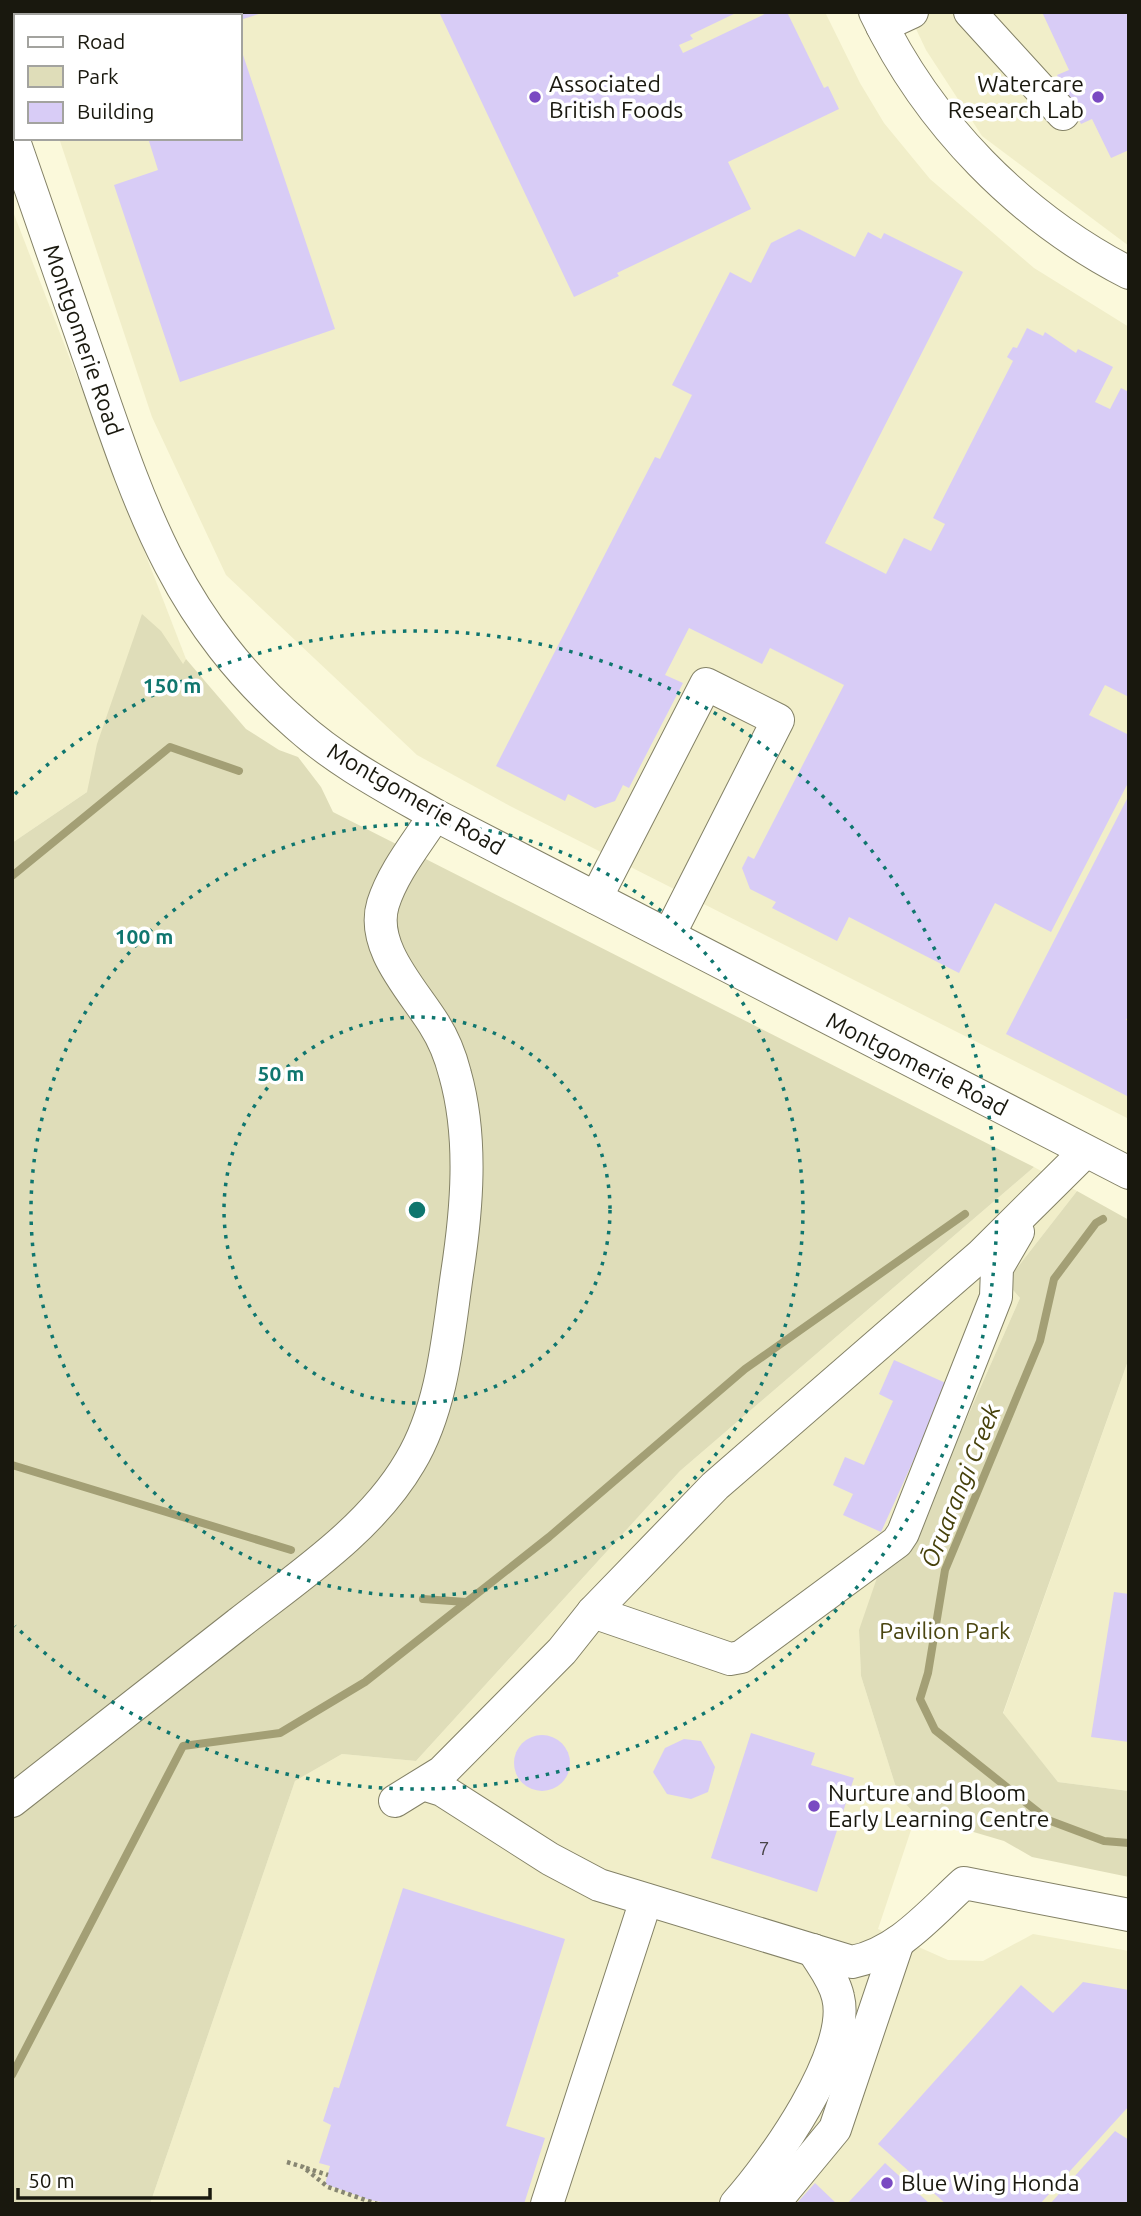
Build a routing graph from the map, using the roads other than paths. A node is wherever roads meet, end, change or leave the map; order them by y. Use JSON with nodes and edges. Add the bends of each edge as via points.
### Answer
{"nodes":[{"id":1,"x":912,"y":12,"type":"edge"},
{"id":2,"x":970,"y":12,"type":"edge"},
{"id":3,"x":879,"y":19,"type":"edge"},
{"id":4,"x":1063,"y":114,"type":"dead end"},
{"id":5,"x":12,"y":135,"type":"edge"},
{"id":6,"x":1129,"y":273,"type":"edge"},
{"id":7,"x":435,"y":815,"type":"junction"},
{"id":8,"x":596,"y":898,"type":"junction"},
{"id":9,"x":669,"y":935,"type":"junction"},
{"id":10,"x":1085,"y":1152,"type":"junction"},
{"id":11,"x":1129,"y":1172,"type":"edge"},
{"id":12,"x":1041,"y":1195,"type":"junction"},
{"id":13,"x":593,"y":1612,"type":"junction"},
{"id":14,"x":426,"y":1785,"type":"junction"},
{"id":15,"x":12,"y":1801,"type":"edge"},
{"id":16,"x":395,"y":1801,"type":"dead end"},
{"id":17,"x":646,"y":1900,"type":"junction"},
{"id":18,"x":1129,"y":1915,"type":"edge"},
{"id":19,"x":898,"y":1942,"type":"junction"},
{"id":20,"x":813,"y":1950,"type":"junction"},
{"id":21,"x":547,"y":2204,"type":"edge"},
{"id":22,"x":736,"y":2204,"type":"edge"},
{"id":23,"x":773,"y":2204,"type":"edge"}],
"edges":[{"from":1,"to":3,"type":"street"},
{"from":2,"to":4,"type":"street"},
{"from":3,"to":6,"type":"street","via":[[934,111],[1008,191],[1102,259]]},
{"from":5,"to":7,"type":"street","name":"Montgomerie Road","via":[[121,451],[177,582],[241,670],[298,727],[365,775]]},
{"from":7,"to":8,"type":"street","name":"Montgomerie Road"},
{"from":7,"to":15,"type":"street","via":[[382,906],[382,934],[395,964],[436,1027],[455,1072],[465,1120],[465,1222],[451,1314],[435,1402],[411,1461],[384,1501],[292,1582]]},
{"from":8,"to":9,"type":"street","name":"Montgomerie Road"},
{"from":8,"to":9,"type":"street","via":[[706,684],[778,720]]},
{"from":9,"to":10,"type":"street","name":"Montgomerie Road"},
{"from":10,"to":11,"type":"street","name":"Montgomerie Road"},
{"from":10,"to":12,"type":"street"},
{"from":12,"to":13,"type":"street","via":[[981,1255],[715,1486]]},
{"from":12,"to":13,"type":"street","via":[[998,1268],[996,1297],[897,1542],[741,1657],[730,1659]]},
{"from":13,"to":14,"type":"street","via":[[562,1651]]},
{"from":14,"to":16,"type":"street"},
{"from":14,"to":17,"type":"street","via":[[442,1790],[583,1877]]},
{"from":17,"to":20,"type":"street"},
{"from":17,"to":21,"type":"street"},
{"from":18,"to":19,"type":"street","via":[[964,1883]]},
{"from":19,"to":20,"type":"street","via":[[873,1958],[852,1962]]},
{"from":19,"to":23,"type":"street","via":[[835,2129]]},
{"from":20,"to":22,"type":"street","via":[[839,1999],[829,2056],[809,2101]]}]}
